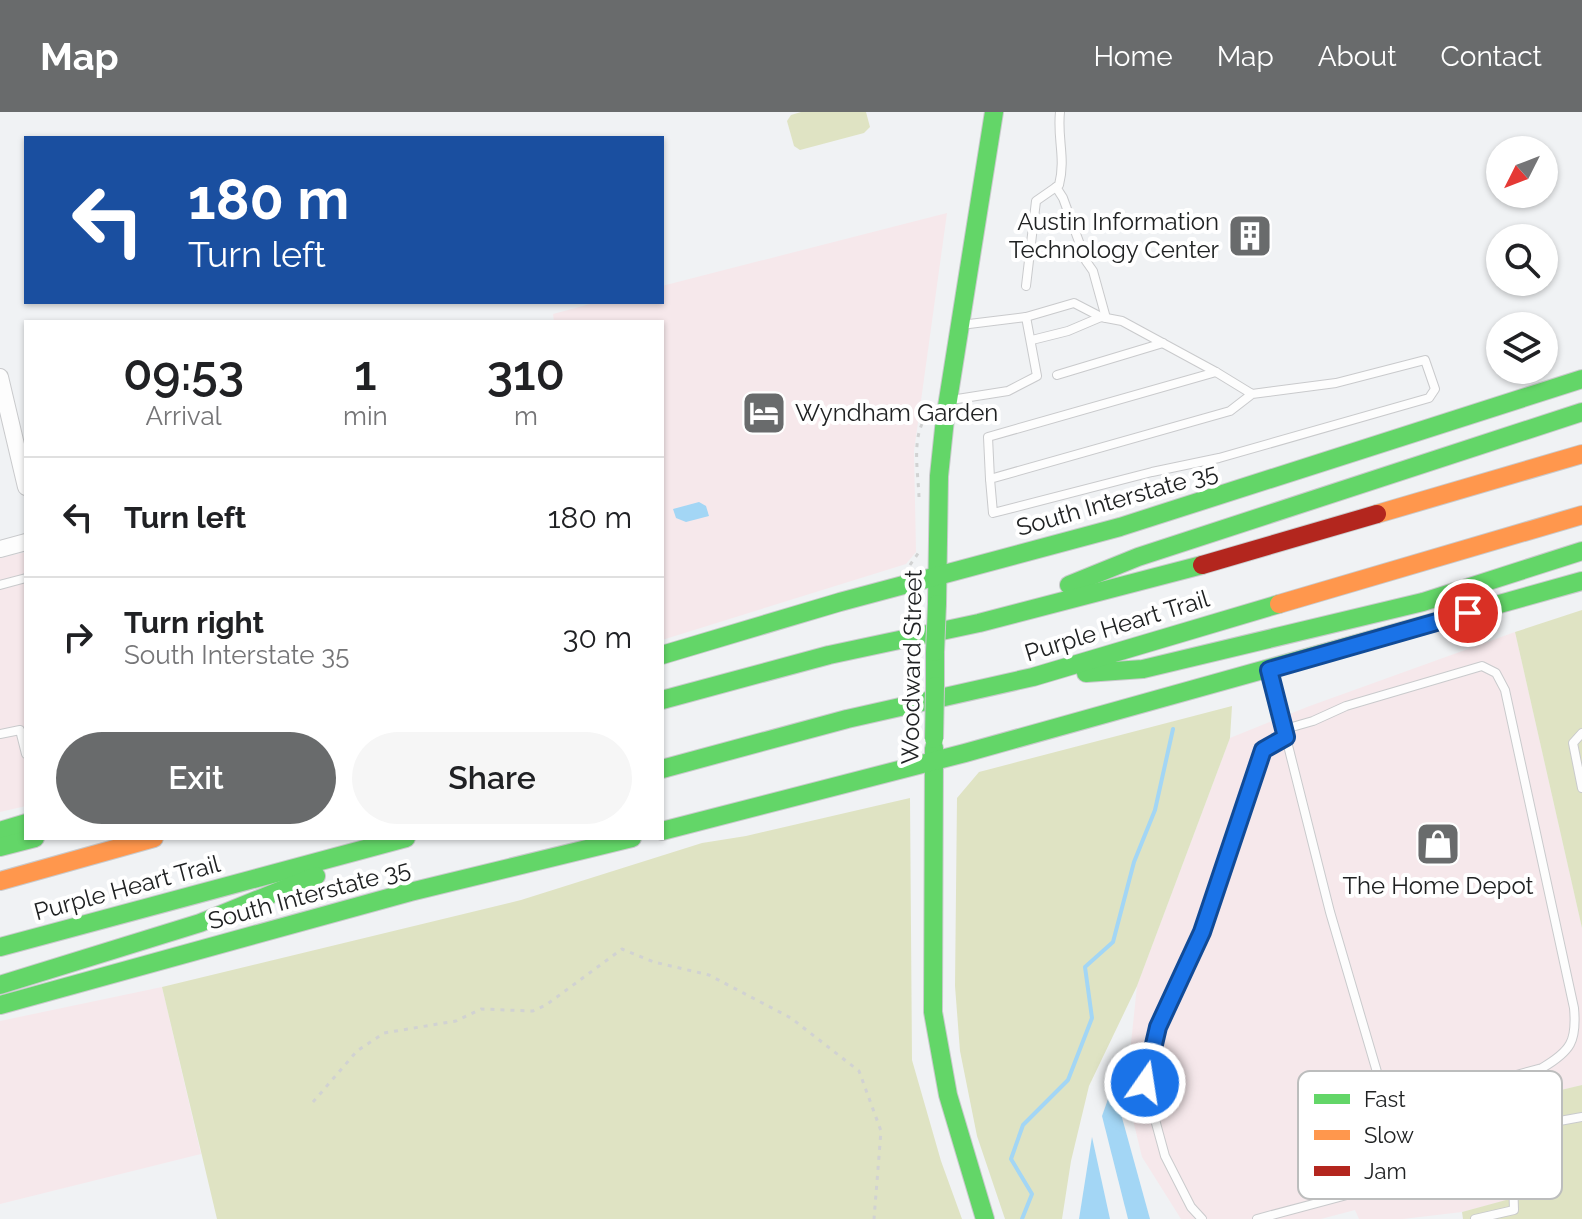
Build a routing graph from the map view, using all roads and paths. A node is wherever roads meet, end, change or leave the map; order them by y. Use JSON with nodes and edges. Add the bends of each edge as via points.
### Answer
{"nodes":[{"id":1,"x":994,"y":112,"type":"edge"},
{"id":2,"x":1060,"y":112,"type":"edge"},
{"id":3,"x":1056,"y":187,"type":"junction"},
{"id":4,"x":1026,"y":286,"type":"dead end"},
{"id":5,"x":1026,"y":317,"type":"junction"},
{"id":6,"x":1104,"y":317,"type":"junction"},
{"id":7,"x":960,"y":325,"type":"junction"},
{"id":8,"x":1032,"y":340,"type":"junction"},
{"id":9,"x":1164,"y":343,"type":"junction"},
{"id":10,"x":1216,"y":372,"type":"junction"},
{"id":11,"x":1057,"y":375,"type":"dead end"},
{"id":12,"x":0,"y":377,"type":"edge"},
{"id":13,"x":1582,"y":379,"type":"edge"},
{"id":14,"x":1252,"y":394,"type":"junction"},
{"id":15,"x":948,"y":400,"type":"junction"},
{"id":16,"x":1582,"y":412,"type":"edge"},
{"id":17,"x":921,"y":423,"type":"dead end"},
{"id":18,"x":918,"y":448,"type":"dead end"},
{"id":19,"x":1582,"y":454,"type":"edge"},
{"id":20,"x":24,"y":479,"type":"edge"},
{"id":21,"x":990,"y":479,"type":"junction"},
{"id":22,"x":1582,"y":515,"type":"edge"},
{"id":23,"x":24,"y":543,"type":"edge"},
{"id":24,"x":0,"y":549,"type":"edge"},
{"id":25,"x":1582,"y":551,"type":"edge"},
{"id":26,"x":937,"y":575,"type":"junction"},
{"id":27,"x":24,"y":579,"type":"edge"},
{"id":28,"x":1582,"y":581,"type":"edge"},
{"id":29,"x":0,"y":585,"type":"edge"},
{"id":30,"x":979,"y":623,"type":"junction"},
{"id":31,"x":664,"y":654,"type":"edge"},
{"id":32,"x":1269,"y":670,"type":"junction"},
{"id":33,"x":1033,"y":677,"type":"junction"},
{"id":34,"x":664,"y":699,"type":"edge"},
{"id":35,"x":1285,"y":733,"type":"junction"},
{"id":36,"x":1582,"y":733,"type":"edge"},
{"id":37,"x":0,"y":734,"type":"edge"},
{"id":38,"x":24,"y":746,"type":"edge"},
{"id":39,"x":935,"y":761,"type":"junction"},
{"id":40,"x":664,"y":768,"type":"edge"},
{"id":41,"x":1582,"y":788,"type":"edge"},
{"id":42,"x":24,"y":824,"type":"edge"},
{"id":43,"x":664,"y":830,"type":"edge"},
{"id":44,"x":0,"y":831,"type":"edge"},
{"id":45,"x":27,"y":840,"type":"edge"},
{"id":46,"x":147,"y":840,"type":"edge"},
{"id":47,"x":399,"y":840,"type":"edge"},
{"id":48,"x":624,"y":840,"type":"edge"},
{"id":49,"x":384,"y":844,"type":"junction"},
{"id":50,"x":0,"y":847,"type":"edge"},
{"id":51,"x":0,"y":881,"type":"edge"},
{"id":52,"x":0,"y":947,"type":"edge"},
{"id":53,"x":0,"y":985,"type":"edge"},
{"id":54,"x":0,"y":1005,"type":"edge"},
{"id":55,"x":1377,"y":1071,"type":"edge"},
{"id":56,"x":1531,"y":1071,"type":"edge"},
{"id":57,"x":313,"y":1102,"type":"dead end"},
{"id":58,"x":1582,"y":1117,"type":"edge"},
{"id":59,"x":1562,"y":1121,"type":"edge"},
{"id":60,"x":1332,"y":1199,"type":"edge"},
{"id":61,"x":1514,"y":1199,"type":"edge"},
{"id":62,"x":874,"y":1219,"type":"edge"},
{"id":63,"x":985,"y":1219,"type":"edge"},
{"id":64,"x":1202,"y":1219,"type":"edge"},
{"id":65,"x":1257,"y":1219,"type":"edge"},
{"id":66,"x":1475,"y":1219,"type":"edge"}],
"edges":[{"from":1,"to":7,"type":"main road","name":"Woodward Street"},
{"from":2,"to":3,"type":"lane","via":[[1064,166]]},
{"from":3,"to":4,"type":"lane","via":[[1036,201]]},
{"from":3,"to":6,"type":"lane","via":[[1093,271]]},
{"from":5,"to":6,"type":"lane","via":[[1074,303]]},
{"from":5,"to":7,"type":"lane"},
{"from":5,"to":8,"type":"lane"},
{"from":6,"to":8,"type":"lane"},
{"from":6,"to":9,"type":"lane"},
{"from":7,"to":15,"type":"main road","name":"Woodward Street"},
{"from":8,"to":15,"type":"lane","via":[[1037,376],[1008,391]]},
{"from":9,"to":10,"type":"lane"},
{"from":9,"to":11,"type":"lane"},
{"from":10,"to":14,"type":"lane"},
{"from":10,"to":21,"type":"lane","via":[[988,437]]},
{"from":12,"to":20,"type":"street"},
{"from":13,"to":26,"type":"main road","name":"South Interstate 35","via":[[1120,527]]},
{"from":14,"to":21,"type":"lane","via":[[1230,411]]},
{"from":14,"to":21,"type":"lane","via":[[1336,383],[1425,360],[1435,389],[1429,398],[1219,458],[993,513]]},
{"from":15,"to":26,"type":"main road","name":"Woodward Street","via":[[939,476]]},
{"from":16,"to":30,"type":"main road","via":[[1138,557]]},
{"from":17,"to":18,"type":"path"},
{"from":19,"to":30,"type":"main road","name":"Purple Heart Trail","via":[[1160,577]]},
{"from":22,"to":33,"type":"main road","name":"Purple Heart Trail"},
{"from":23,"to":24,"type":"street"},
{"from":25,"to":33,"type":"main road","via":[[1423,602],[1143,669]]},
{"from":26,"to":31,"type":"main road","name":"South Interstate 35"},
{"from":26,"to":39,"type":"main road","name":"Woodward Street","bridge":true},
{"from":27,"to":29,"type":"lane"},
{"from":28,"to":32,"type":"main road"},
{"from":30,"to":34,"type":"main road","name":"Purple Heart Trail","via":[[829,655]]},
{"from":32,"to":35,"type":"lane"},
{"from":32,"to":39,"type":"main road"},
{"from":33,"to":40,"type":"main road","name":"Purple Heart Trail"},
{"from":35,"to":55,"type":"lane"},
{"from":35,"to":56,"type":"lane","via":[[1346,706],[1482,666],[1496,673],[1505,690],[1576,1028],[1561,1057]]},
{"from":35,"to":64,"type":"lane","via":[[1263,750],[1202,932],[1158,1027],[1145,1083],[1165,1156]]},
{"from":36,"to":41,"type":"lane","via":[[1573,743]]},
{"from":37,"to":38,"type":"lane","via":[[20,730]]},
{"from":39,"to":43,"type":"main road"},
{"from":39,"to":63,"type":"main road","name":"Woodward Street","via":[[933,1012],[948,1095]]},
{"from":42,"to":44,"type":"main road"},
{"from":45,"to":50,"type":"main road"},
{"from":46,"to":51,"type":"main road","name":"Purple Heart Trail"},
{"from":47,"to":49,"type":"main road","name":"Purple Heart Trail"},
{"from":48,"to":54,"type":"main road","name":"South Interstate 35","via":[[410,892]]},
{"from":49,"to":52,"type":"main road","name":"Purple Heart Trail"},
{"from":49,"to":53,"type":"main road","via":[[272,896]]},
{"from":57,"to":62,"type":"path","via":[[357,1051],[384,1033],[456,1021],[481,1009],[533,1011],[622,949],[709,975],[737,989],[791,1018],[859,1071],[881,1131]]},
{"from":58,"to":59,"type":"lane"},
{"from":60,"to":65,"type":"lane"},
{"from":61,"to":66,"type":"lane","via":[[1514,1210]]}]}
